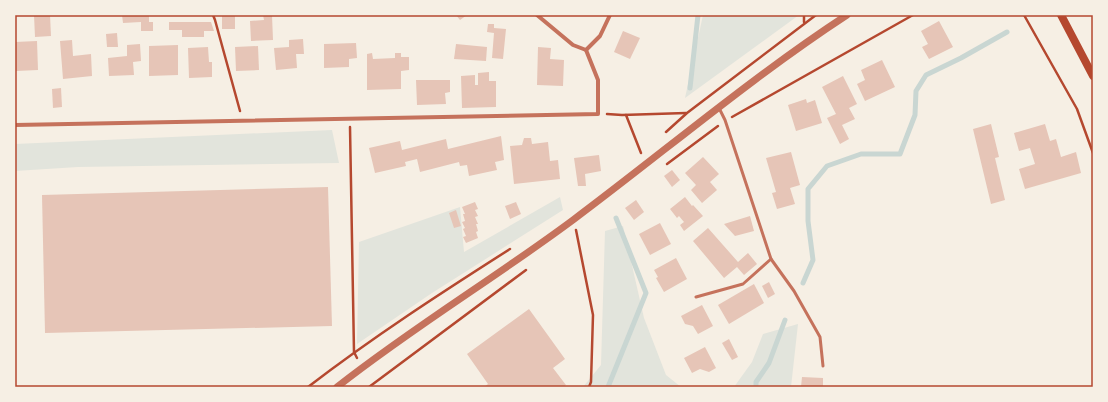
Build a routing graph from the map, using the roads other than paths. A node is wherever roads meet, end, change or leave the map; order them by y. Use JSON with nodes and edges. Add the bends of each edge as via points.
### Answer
{"nodes":[{"id":1,"x":537,"y":15,"type":"edge"},
{"id":2,"x":610,"y":15,"type":"edge"},
{"id":3,"x":848,"y":15,"type":"edge"},
{"id":4,"x":1061,"y":15,"type":"edge"},
{"id":5,"x":586,"y":50,"type":"junction"},
{"id":6,"x":1093,"y":76,"type":"edge"},
{"id":7,"x":719,"y":108,"type":"junction"},
{"id":8,"x":15,"y":125,"type":"edge"},
{"id":9,"x":771,"y":259,"type":"junction"},
{"id":10,"x":696,"y":297,"type":"dead end"},
{"id":11,"x":823,"y":366,"type":"dead end"},
{"id":12,"x":336,"y":387,"type":"edge"}],
"edges":[{"from":1,"to":5,"type":"street","via":[[573,45]]},
{"from":2,"to":5,"type":"street","via":[[600,36]]},
{"from":3,"to":7,"type":"street"},
{"from":4,"to":6,"type":"main road"},
{"from":5,"to":8,"type":"street","via":[[598,80],[598,114]]},
{"from":7,"to":9,"type":"lane"},
{"from":7,"to":12,"type":"street","via":[[571,221]]},
{"from":9,"to":10,"type":"lane","via":[[743,284]]},
{"from":9,"to":11,"type":"lane","via":[[794,291],[820,337]]}]}
